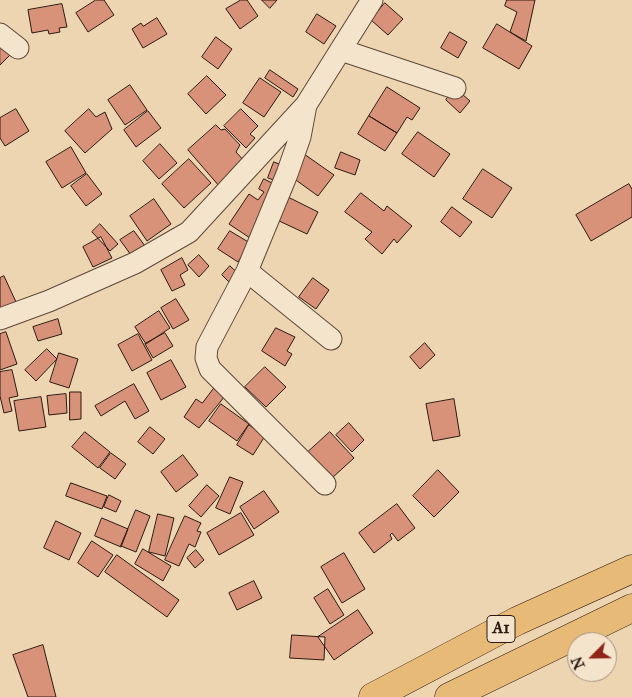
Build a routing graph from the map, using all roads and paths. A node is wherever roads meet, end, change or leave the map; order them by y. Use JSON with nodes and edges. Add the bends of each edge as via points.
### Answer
{"nodes":[{"id":1,"x":372,"y":0,"type":"edge"},
{"id":2,"x":0,"y":34,"type":"edge"},
{"id":3,"x":18,"y":48,"type":"dead end"},
{"id":4,"x":341,"y":50,"type":"junction"},
{"id":5,"x":455,"y":88,"type":"dead end"},
{"id":6,"x":306,"y":105,"type":"junction"},
{"id":7,"x":247,"y":270,"type":"junction"},
{"id":8,"x":0,"y":319,"type":"edge"},
{"id":9,"x":331,"y":339,"type":"dead end"},
{"id":10,"x":325,"y":484,"type":"dead end"},
{"id":11,"x":632,"y":569,"type":"edge"},
{"id":12,"x":632,"y":608,"type":"edge"},
{"id":13,"x":373,"y":697,"type":"edge"},
{"id":14,"x":450,"y":697,"type":"edge"}],
"edges":[{"from":1,"to":4,"type":"street"},
{"from":2,"to":3,"type":"street"},
{"from":4,"to":5,"type":"street"},
{"from":4,"to":6,"type":"street"},
{"from":6,"to":7,"type":"street","via":[[300,137],[287,174]]},
{"from":6,"to":8,"type":"street","via":[[189,232],[135,263]]},
{"from":7,"to":9,"type":"street"},
{"from":7,"to":10,"type":"street","via":[[206,347],[210,369]]},
{"from":11,"to":13,"type":"highway","number":"A1","via":[[516,621]]},
{"from":12,"to":14,"type":"highway","number":"A1"}]}
